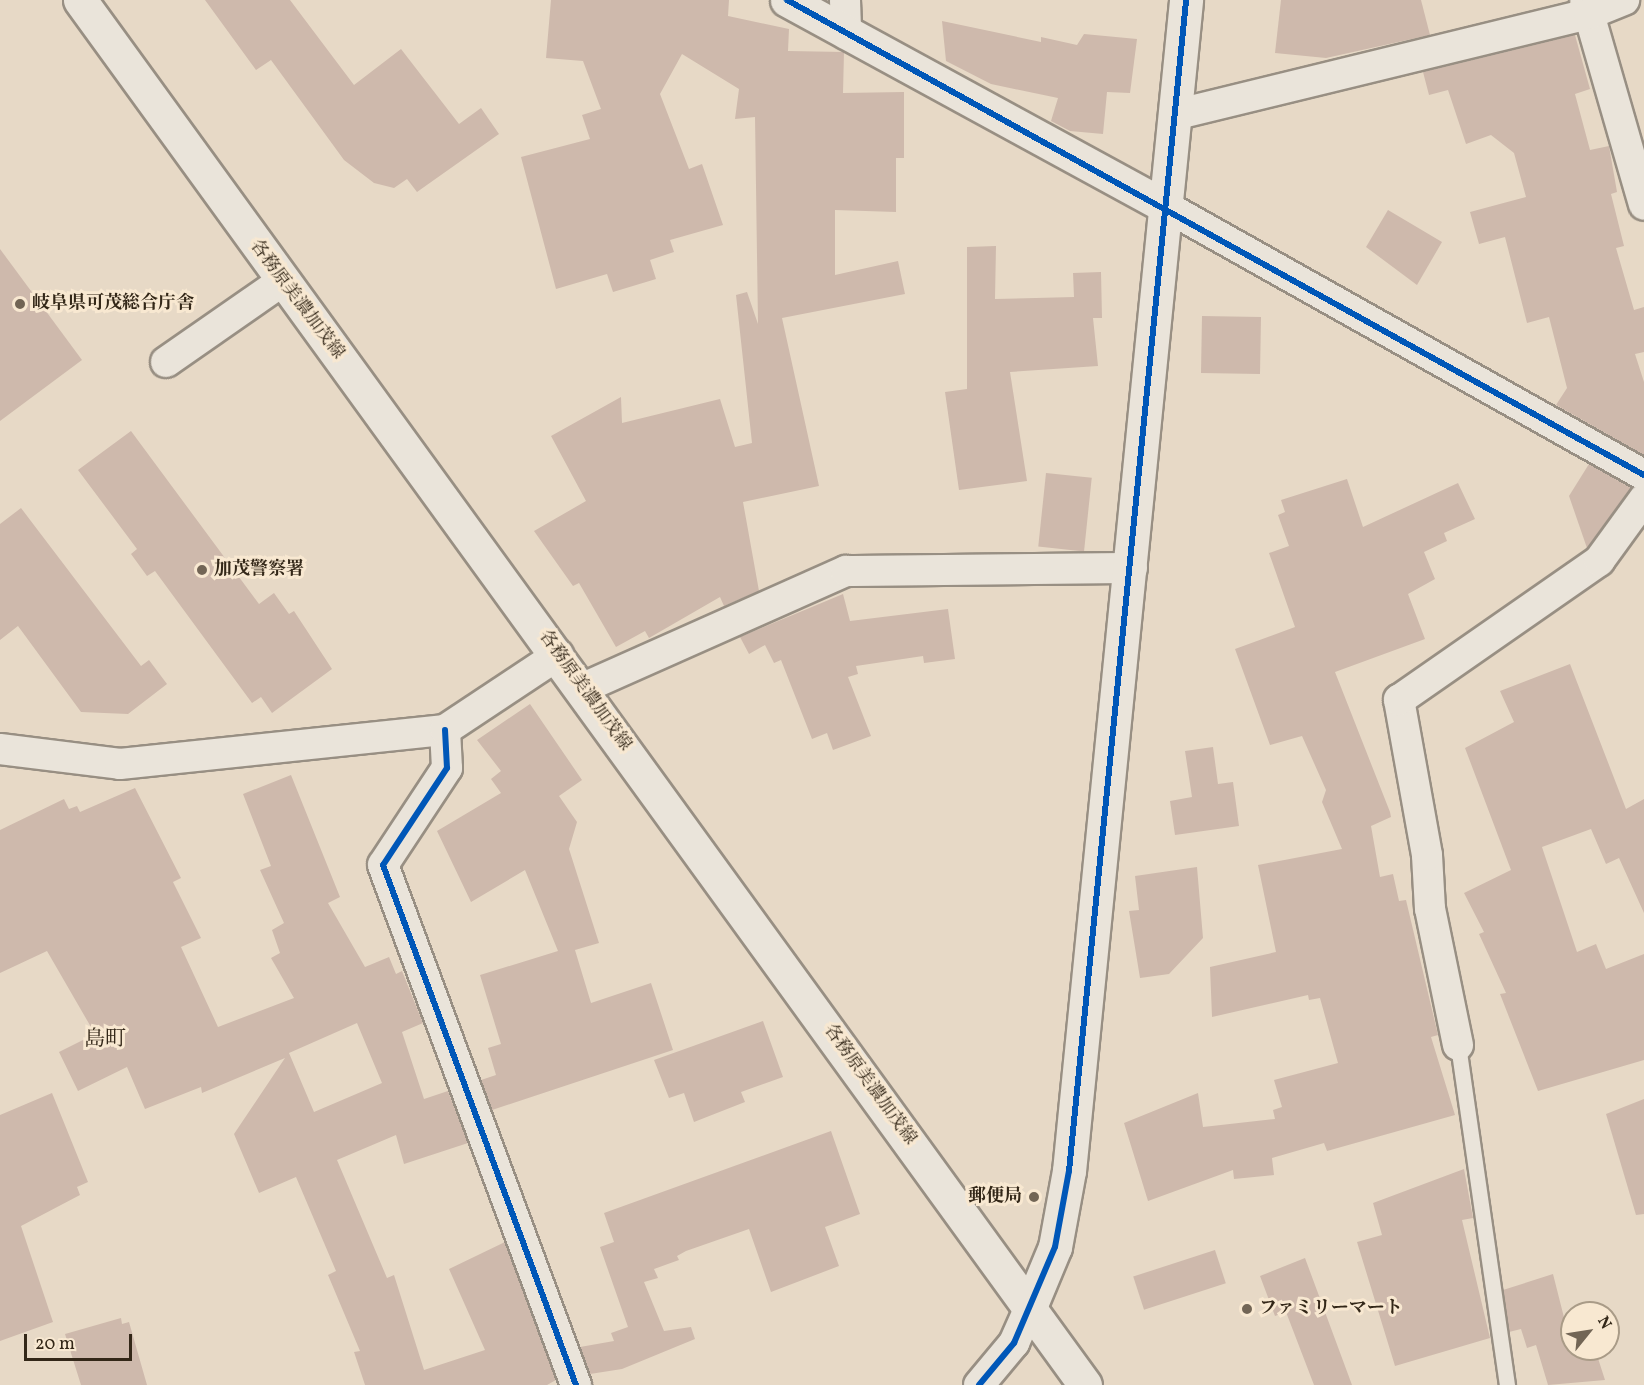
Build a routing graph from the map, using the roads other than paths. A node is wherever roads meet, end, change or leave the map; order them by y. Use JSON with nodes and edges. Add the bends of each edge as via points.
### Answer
{"nodes":[{"id":1,"x":80,"y":0,"type":"edge"},
{"id":2,"x":786,"y":0,"type":"edge"},
{"id":3,"x":845,"y":0,"type":"edge"},
{"id":4,"x":1186,"y":0,"type":"edge"},
{"id":5,"x":1624,"y":0,"type":"edge"},
{"id":6,"x":1587,"y":7,"type":"edge"},
{"id":7,"x":846,"y":34,"type":"junction"},
{"id":8,"x":1174,"y":114,"type":"junction"},
{"id":9,"x":1644,"y":205,"type":"edge"},
{"id":10,"x":1164,"y":206,"type":"junction"},
{"id":11,"x":281,"y":282,"type":"junction"},
{"id":12,"x":166,"y":362,"type":"dead end"},
{"id":13,"x":1644,"y":475,"type":"edge"},
{"id":14,"x":1644,"y":499,"type":"edge"},
{"id":15,"x":1132,"y":568,"type":"junction"},
{"id":16,"x":558,"y":655,"type":"junction"},
{"id":17,"x":583,"y":688,"type":"junction"},
{"id":18,"x":445,"y":730,"type":"junction"},
{"id":19,"x":0,"y":749,"type":"edge"},
{"id":20,"x":1458,"y":1045,"type":"joint"},
{"id":21,"x":1030,"y":1307,"type":"junction"},
{"id":22,"x":576,"y":1385,"type":"edge"},
{"id":23,"x":979,"y":1385,"type":"edge"},
{"id":24,"x":1085,"y":1385,"type":"edge"},
{"id":25,"x":1507,"y":1385,"type":"edge"}],
"edges":[{"from":1,"to":11,"type":"street","name":"各務原美濃加茂線"},
{"from":2,"to":7,"type":"street"},
{"from":3,"to":7,"type":"street"},
{"from":4,"to":8,"type":"street"},
{"from":5,"to":6,"type":"street"},
{"from":6,"to":8,"type":"street"},
{"from":6,"to":9,"type":"street"},
{"from":7,"to":10,"type":"street"},
{"from":8,"to":10,"type":"street"},
{"from":10,"to":13,"type":"street"},
{"from":10,"to":15,"type":"street"},
{"from":11,"to":12,"type":"street"},
{"from":11,"to":16,"type":"street","name":"各務原美濃加茂線"},
{"from":14,"to":20,"type":"street","via":[[1599,561],[1399,700],[1427,855],[1430,909]]},
{"from":15,"to":17,"type":"street","via":[[846,571]]},
{"from":15,"to":21,"type":"street","via":[[1069,1171],[1055,1247]]},
{"from":16,"to":17,"type":"street","name":"各務原美濃加茂線"},
{"from":16,"to":18,"type":"street"},
{"from":17,"to":21,"type":"street","name":"各務原美濃加茂線"},
{"from":18,"to":19,"type":"street","via":[[120,764]]},
{"from":18,"to":22,"type":"street","via":[[447,768],[383,865]]},
{"from":20,"to":25,"type":"lane"},
{"from":21,"to":23,"type":"street","via":[[1014,1343]]},
{"from":21,"to":24,"type":"street","name":"各務原美濃加茂線"}]}
